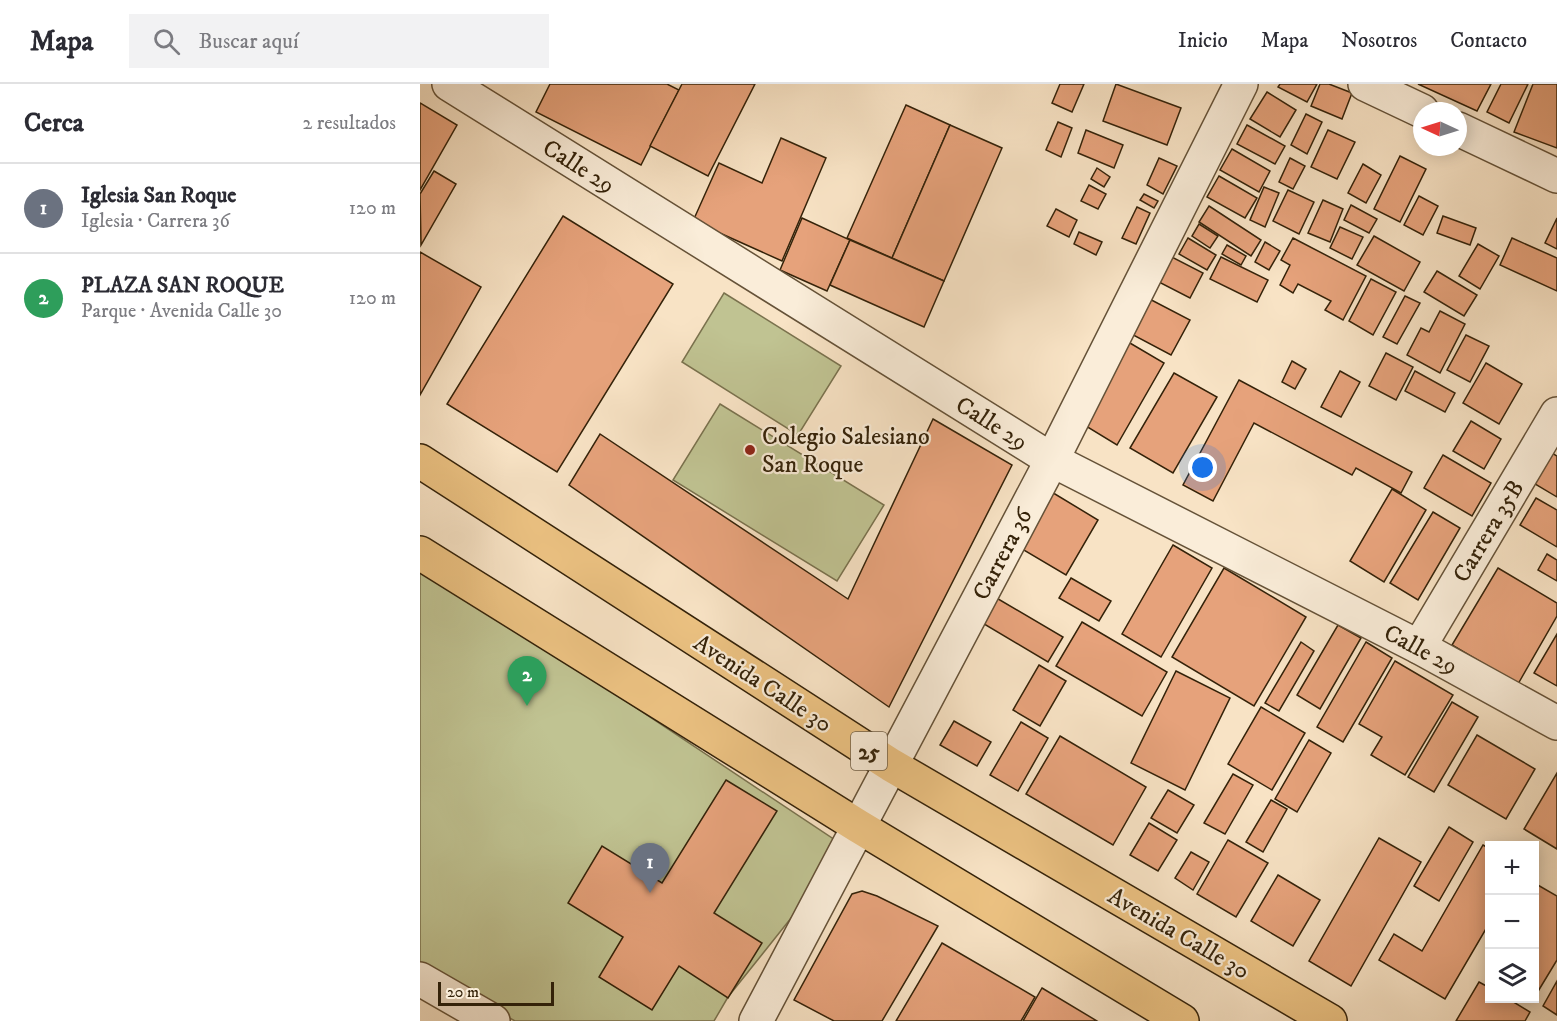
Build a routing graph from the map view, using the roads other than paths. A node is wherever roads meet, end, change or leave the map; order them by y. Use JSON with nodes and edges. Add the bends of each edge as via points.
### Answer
{"nodes":[{"id":1,"x":448,"y":84,"type":"edge"},
{"id":2,"x":1241,"y":84,"type":"edge"},
{"id":3,"x":1365,"y":84,"type":"edge"},
{"id":4,"x":1413,"y":107,"type":"edge"},
{"id":5,"x":1467,"y":133,"type":"edge"},
{"id":6,"x":1557,"y":176,"type":"edge"},
{"id":7,"x":1557,"y":414,"type":"edge"},
{"id":8,"x":1052,"y":460,"type":"junction"},
{"id":9,"x":420,"y":461,"type":"edge"},
{"id":10,"x":420,"y":553,"type":"edge"},
{"id":11,"x":1419,"y":647,"type":"junction"},
{"id":12,"x":1557,"y":723,"type":"edge"},
{"id":13,"x":891,"y":765,"type":"junction"},
{"id":14,"x":858,"y":826,"type":"junction"},
{"id":15,"x":420,"y":979,"type":"edge"},
{"id":16,"x":493,"y":1021,"type":"edge"},
{"id":17,"x":756,"y":1021,"type":"edge"},
{"id":18,"x":1182,"y":1021,"type":"edge"},
{"id":19,"x":1330,"y":1021,"type":"edge"}],
"edges":[{"from":1,"to":8,"type":"street","name":"Calle 29"},
{"from":2,"to":8,"type":"street","name":"Carrera 36"},
{"from":3,"to":4,"type":"street"},
{"from":5,"to":6,"type":"street"},
{"from":7,"to":11,"type":"street","name":"Carrera 35B"},
{"from":8,"to":11,"type":"street","name":"Calle 29"},
{"from":8,"to":13,"type":"street","name":"Carrera 36"},
{"from":9,"to":13,"type":"highway","name":"Avenida Calle 30","number":"25"},
{"from":10,"to":14,"type":"highway"},
{"from":11,"to":12,"type":"street","name":"Calle 29"},
{"from":13,"to":14,"type":"street","name":"Carrera 36"},
{"from":13,"to":19,"type":"highway","name":"Avenida Calle 30","number":"25"},
{"from":14,"to":17,"type":"street","name":"Carrera 36"},
{"from":14,"to":18,"type":"highway"},
{"from":15,"to":16,"type":"street"}]}
